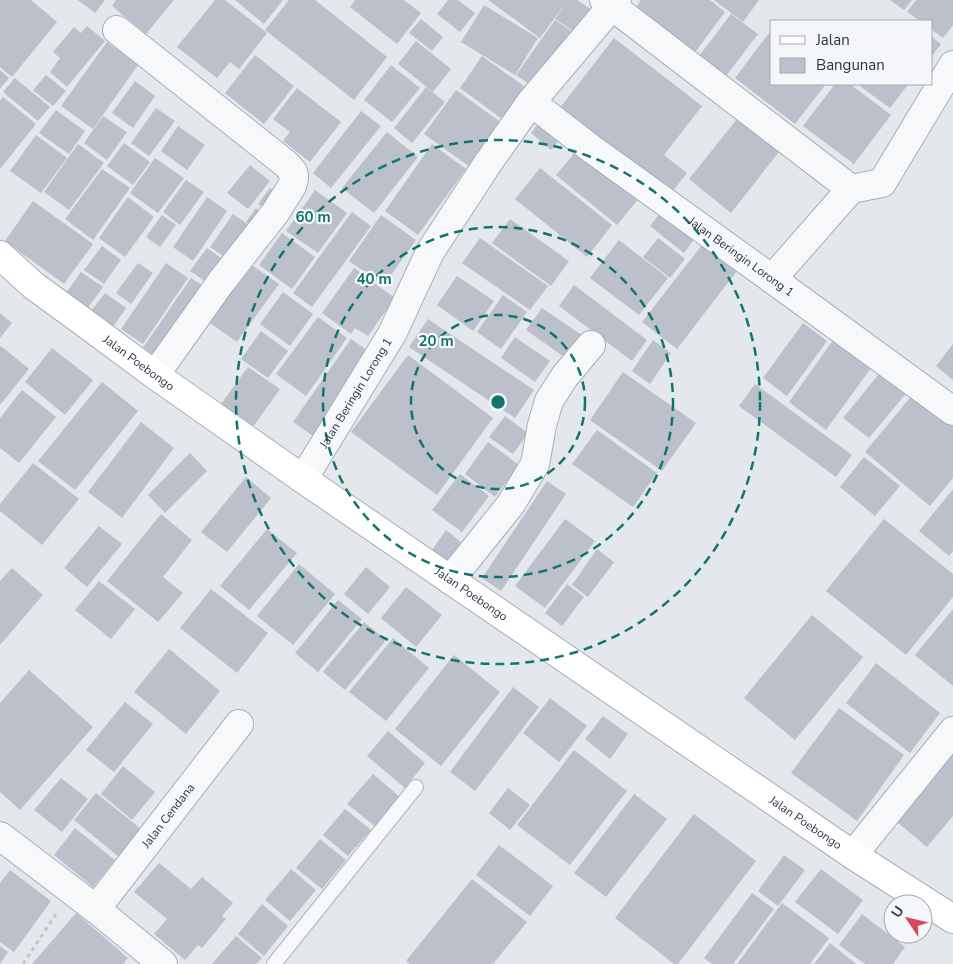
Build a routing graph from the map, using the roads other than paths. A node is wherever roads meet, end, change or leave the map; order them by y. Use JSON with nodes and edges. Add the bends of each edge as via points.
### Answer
{"nodes":[{"id":1,"x":611,"y":2,"type":"edge"},
{"id":2,"x":118,"y":30,"type":"dead end"},
{"id":3,"x":953,"y":65,"type":"edge"},
{"id":4,"x":531,"y":102,"type":"junction"},
{"id":5,"x":851,"y":189,"type":"junction"},
{"id":6,"x":0,"y":256,"type":"edge"},
{"id":7,"x":772,"y":279,"type":"junction"},
{"id":8,"x":591,"y":344,"type":"dead end"},
{"id":9,"x":155,"y":374,"type":"junction"},
{"id":10,"x":953,"y":412,"type":"edge"},
{"id":11,"x":303,"y":478,"type":"junction"},
{"id":12,"x":450,"y":580,"type":"junction"},
{"id":13,"x":239,"y":724,"type":"dead end"},
{"id":14,"x":953,"y":731,"type":"edge"},
{"id":15,"x":416,"y":788,"type":"dead end"},
{"id":16,"x":0,"y":836,"type":"edge"},
{"id":17,"x":853,"y":855,"type":"junction"},
{"id":18,"x":96,"y":909,"type":"junction"},
{"id":19,"x":953,"y":919,"type":"edge"},
{"id":20,"x":163,"y":964,"type":"edge"},
{"id":21,"x":274,"y":964,"type":"edge"}],
"edges":[{"from":1,"to":4,"type":"street","name":"Jalan Beringin Lorong 1"},
{"from":1,"to":5,"type":"street"},
{"from":2,"to":9,"type":"street","via":[[286,164],[294,179],[275,213]]},
{"from":3,"to":5,"type":"street","via":[[882,183]]},
{"from":4,"to":7,"type":"street","name":"Jalan Beringin Lorong 1"},
{"from":4,"to":11,"type":"street","name":"Jalan Beringin Lorong 1","via":[[430,252],[392,334]]},
{"from":5,"to":7,"type":"street"},
{"from":6,"to":9,"type":"main road","name":"Jalan Poebongo","via":[[34,286]]},
{"from":7,"to":10,"type":"street","name":"Jalan Beringin Lorong 1"},
{"from":8,"to":12,"type":"street","via":[[549,401],[535,464],[511,504]]},
{"from":9,"to":11,"type":"main road","name":"Jalan Poebongo"},
{"from":11,"to":12,"type":"main road","name":"Jalan Poebongo"},
{"from":12,"to":17,"type":"main road","name":"Jalan Poebongo"},
{"from":13,"to":18,"type":"street","name":"Jalan Cendana"},
{"from":14,"to":17,"type":"street"},
{"from":15,"to":21,"type":"lane"},
{"from":16,"to":18,"type":"street"},
{"from":17,"to":19,"type":"main road","name":"Jalan Poebongo"},
{"from":18,"to":20,"type":"street"}]}
